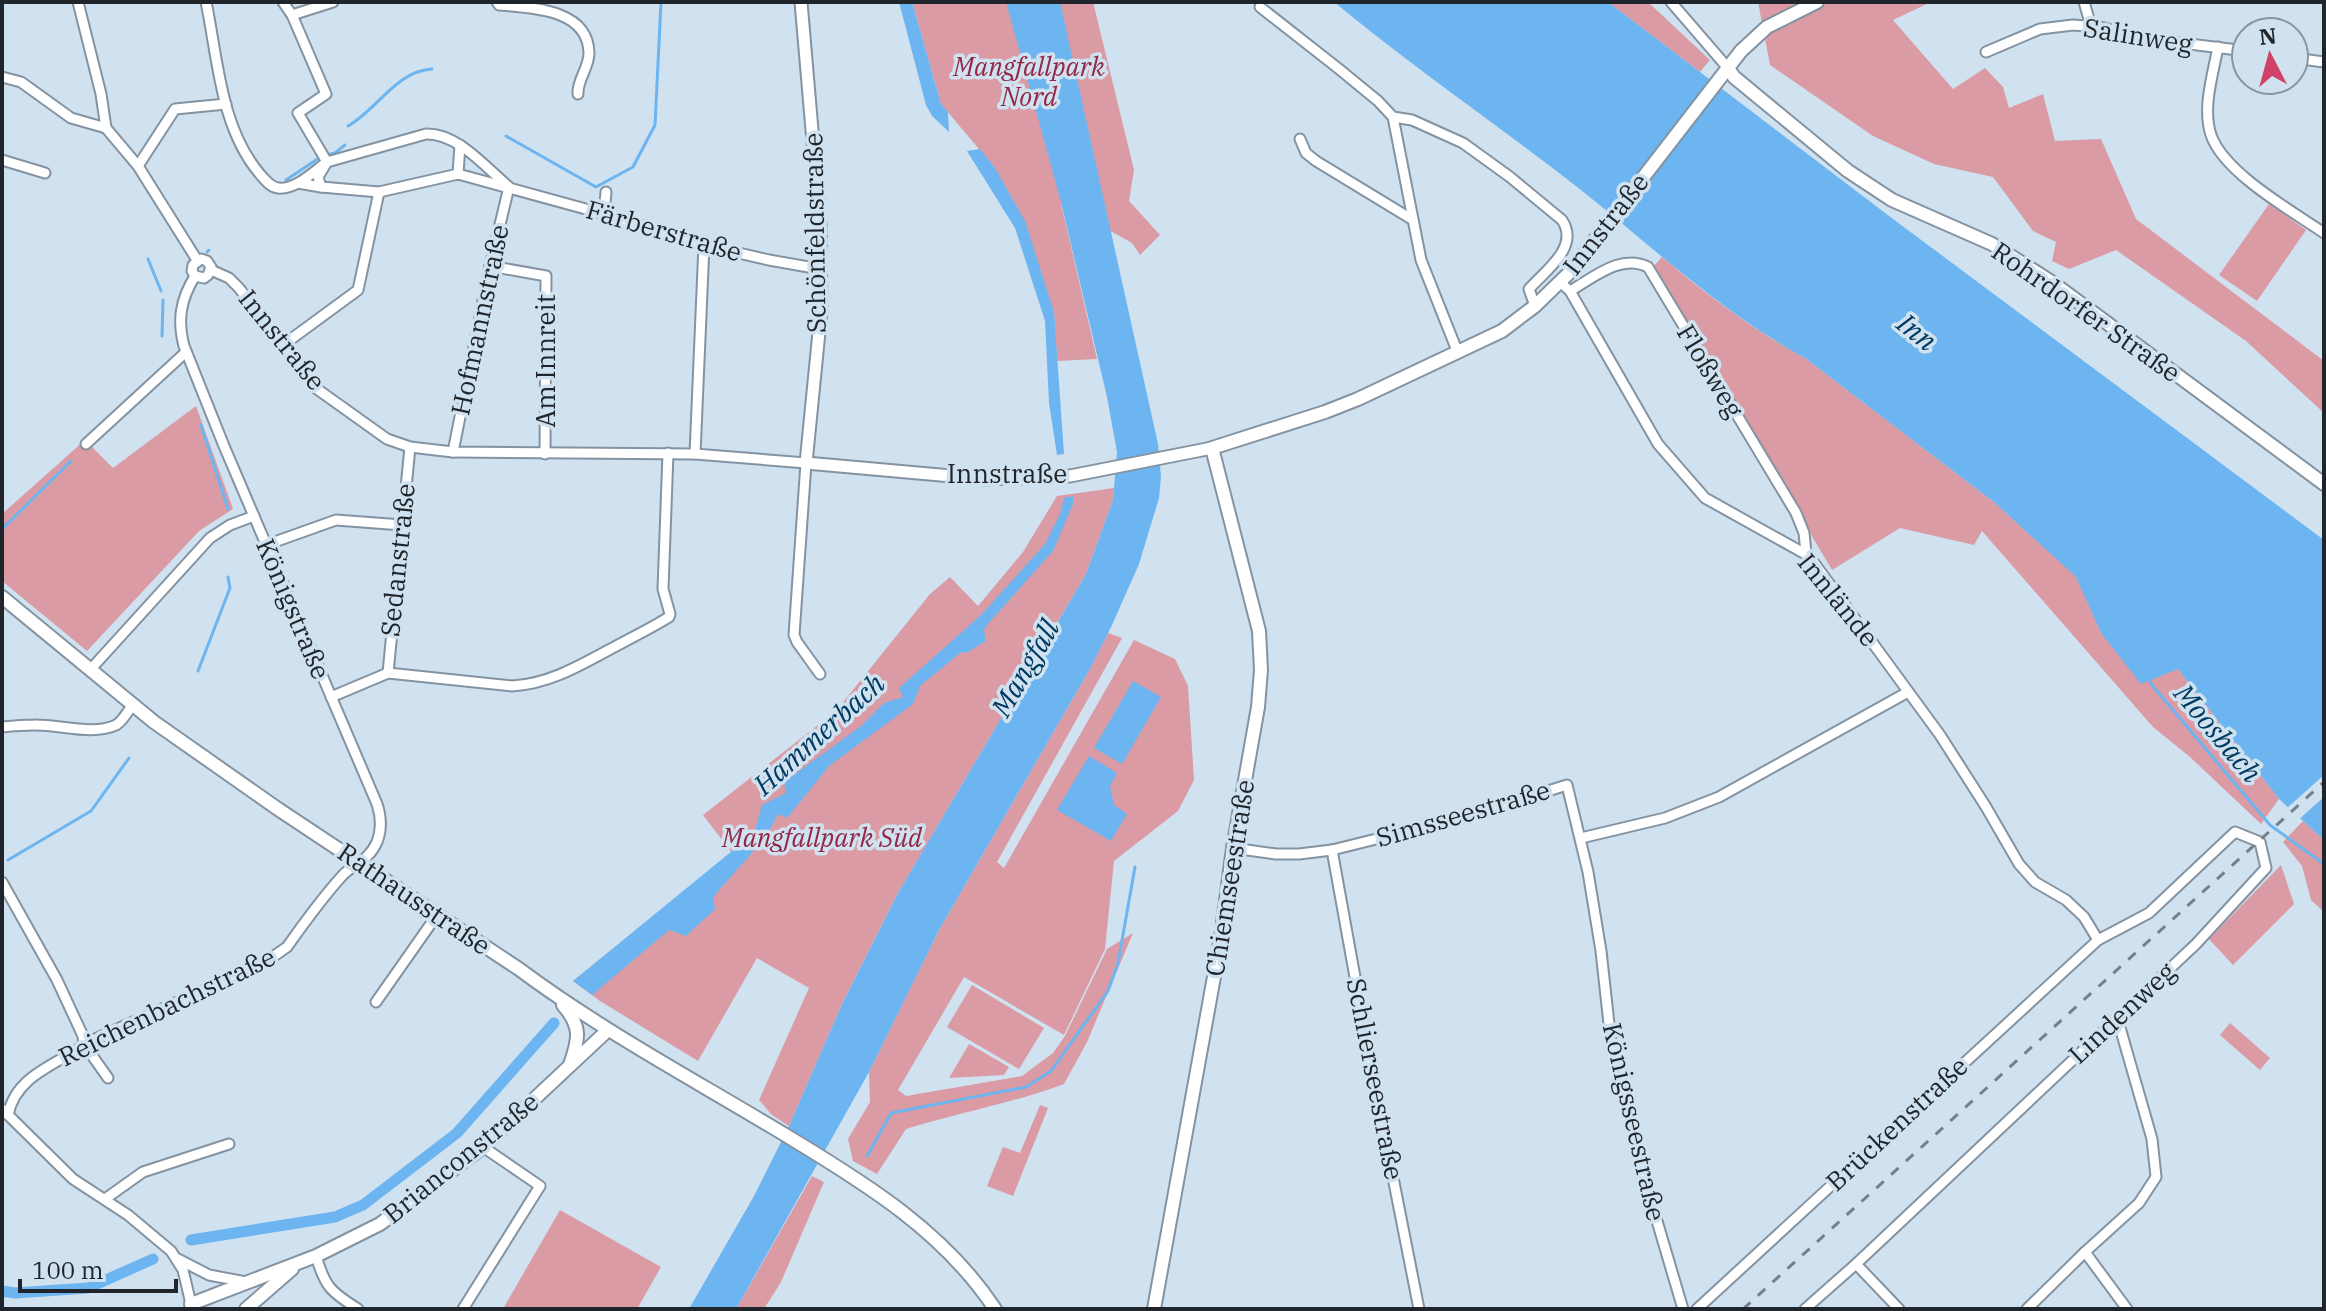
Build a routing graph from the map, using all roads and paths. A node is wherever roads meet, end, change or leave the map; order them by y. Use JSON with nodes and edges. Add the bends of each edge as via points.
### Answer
{"nodes":[{"id":1,"x":78,"y":2,"type":"edge"},
{"id":2,"x":206,"y":2,"type":"edge"},
{"id":3,"x":283,"y":2,"type":"edge"},
{"id":4,"x":333,"y":2,"type":"edge"},
{"id":5,"x":497,"y":2,"type":"edge"},
{"id":6,"x":801,"y":2,"type":"edge"},
{"id":7,"x":1671,"y":2,"type":"edge"},
{"id":8,"x":1817,"y":2,"type":"edge"},
{"id":9,"x":2084,"y":2,"type":"edge"},
{"id":10,"x":1260,"y":7,"type":"dead end"},
{"id":11,"x":292,"y":15,"type":"junction"},
{"id":12,"x":2091,"y":26,"type":"junction"},
{"id":13,"x":2218,"y":47,"type":"junction"},
{"id":14,"x":2230,"y":49,"type":"edge"},
{"id":15,"x":1986,"y":52,"type":"dead end"},
{"id":16,"x":1727,"y":67,"type":"junction"},
{"id":17,"x":2,"y":77,"type":"edge"},
{"id":18,"x":578,"y":94,"type":"dead end"},
{"id":19,"x":226,"y":104,"type":"junction"},
{"id":20,"x":1393,"y":117,"type":"junction"},
{"id":21,"x":106,"y":128,"type":"junction"},
{"id":22,"x":1300,"y":139,"type":"dead end"},
{"id":23,"x":460,"y":145,"type":"junction"},
{"id":24,"x":324,"y":157,"type":"junction"},
{"id":25,"x":2,"y":160,"type":"edge"},
{"id":26,"x":138,"y":166,"type":"junction"},
{"id":27,"x":45,"y":173,"type":"dead end"},
{"id":28,"x":458,"y":174,"type":"junction"},
{"id":29,"x":298,"y":183,"type":"junction"},
{"id":30,"x":321,"y":187,"type":"junction"},
{"id":31,"x":509,"y":187,"type":"junction"},
{"id":32,"x":379,"y":192,"type":"junction"},
{"id":33,"x":606,"y":192,"type":"dead end"},
{"id":34,"x":604,"y":214,"type":"junction"},
{"id":35,"x":1413,"y":220,"type":"junction"},
{"id":36,"x":2324,"y":233,"type":"edge"},
{"id":37,"x":704,"y":245,"type":"junction"},
{"id":38,"x":197,"y":260,"type":"junction"},
{"id":39,"x":490,"y":266,"type":"junction"},
{"id":40,"x":820,"y":269,"type":"junction"},
{"id":41,"x":211,"y":270,"type":"junction"},
{"id":42,"x":195,"y":276,"type":"junction"},
{"id":43,"x":1565,"y":287,"type":"junction"},
{"id":44,"x":1535,"y":306,"type":"junction"},
{"id":45,"x":283,"y":345,"type":"junction"},
{"id":46,"x":186,"y":352,"type":"junction"},
{"id":47,"x":1458,"y":353,"type":"junction"},
{"id":48,"x":86,"y":444,"type":"dead end"},
{"id":49,"x":410,"y":447,"type":"junction"},
{"id":50,"x":1212,"y":448,"type":"junction"},
{"id":51,"x":453,"y":452,"type":"junction"},
{"id":52,"x":668,"y":453,"type":"junction"},
{"id":53,"x":545,"y":454,"type":"junction"},
{"id":54,"x":695,"y":454,"type":"junction"},
{"id":55,"x":806,"y":463,"type":"junction"},
{"id":56,"x":2324,"y":484,"type":"edge"},
{"id":57,"x":254,"y":516,"type":"junction"},
{"id":58,"x":402,"y":525,"type":"junction"},
{"id":59,"x":266,"y":545,"type":"junction"},
{"id":60,"x":1806,"y":553,"type":"junction"},
{"id":61,"x":2,"y":597,"type":"edge"},
{"id":62,"x":90,"y":670,"type":"junction"},
{"id":63,"x":388,"y":673,"type":"junction"},
{"id":64,"x":820,"y":674,"type":"dead end"},
{"id":65,"x":1908,"y":692,"type":"junction"},
{"id":66,"x":331,"y":697,"type":"junction"},
{"id":67,"x":132,"y":706,"type":"junction"},
{"id":68,"x":2,"y":727,"type":"edge"},
{"id":69,"x":1581,"y":838,"type":"junction"},
{"id":70,"x":1233,"y":848,"type":"junction"},
{"id":71,"x":1332,"y":850,"type":"junction"},
{"id":72,"x":361,"y":864,"type":"junction"},
{"id":73,"x":2,"y":882,"type":"edge"},
{"id":74,"x":437,"y":915,"type":"junction"},
{"id":75,"x":2098,"y":940,"type":"junction"},
{"id":76,"x":557,"y":997,"type":"junction"},
{"id":77,"x":376,"y":1002,"type":"dead end"},
{"id":78,"x":2117,"y":1017,"type":"junction"},
{"id":79,"x":608,"y":1030,"type":"junction"},
{"id":80,"x":84,"y":1044,"type":"junction"},
{"id":81,"x":569,"y":1068,"type":"junction"},
{"id":82,"x":108,"y":1078,"type":"dead end"},
{"id":83,"x":5,"y":1112,"type":"edge"},
{"id":84,"x":229,"y":1144,"type":"dead end"},
{"id":85,"x":483,"y":1147,"type":"junction"},
{"id":86,"x":105,"y":1199,"type":"junction"},
{"id":87,"x":2085,"y":1252,"type":"junction"},
{"id":88,"x":316,"y":1256,"type":"junction"},
{"id":89,"x":178,"y":1259,"type":"junction"},
{"id":90,"x":299,"y":1263,"type":"junction"},
{"id":91,"x":1856,"y":1264,"type":"junction"},
{"id":92,"x":246,"y":1282,"type":"junction"},
{"id":93,"x":192,"y":1307,"type":"edge"},
{"id":94,"x":246,"y":1309,"type":"edge"},
{"id":95,"x":358,"y":1309,"type":"edge"},
{"id":96,"x":463,"y":1309,"type":"edge"},
{"id":97,"x":995,"y":1309,"type":"edge"},
{"id":98,"x":1154,"y":1309,"type":"edge"},
{"id":99,"x":1419,"y":1309,"type":"edge"},
{"id":100,"x":1683,"y":1309,"type":"edge"},
{"id":101,"x":1697,"y":1309,"type":"edge"},
{"id":102,"x":1805,"y":1309,"type":"edge"},
{"id":103,"x":1899,"y":1309,"type":"edge"},
{"id":104,"x":2027,"y":1309,"type":"edge"},
{"id":105,"x":2127,"y":1309,"type":"edge"}],
"edges":[{"from":1,"to":21,"type":"street"},
{"from":2,"to":19,"type":"street"},
{"from":3,"to":11,"type":"street"},
{"from":4,"to":11,"type":"street"},
{"from":5,"to":18,"type":"street","via":[[555,12],[577,26],[589,56]]},
{"from":6,"to":40,"type":"street","name":"Schönfeldstraße"},
{"from":7,"to":16,"type":"street"},
{"from":8,"to":16,"type":"main road","name":"Innstraße","via":[[1767,27]]},
{"from":9,"to":12,"type":"street"},
{"from":10,"to":20,"type":"street"},
{"from":11,"to":24,"type":"street","via":[[326,94],[298,113]]},
{"from":12,"to":13,"type":"street","name":"Salinweg"},
{"from":12,"to":15,"type":"street","name":"Salinweg","via":[[2040,29]]},
{"from":13,"to":14,"type":"street","name":"Salinweg"},
{"from":13,"to":36,"type":"street","via":[[2208,105],[2211,135],[2248,181]]},
{"from":16,"to":43,"type":"main road","name":"Innstraße","via":[[1602,229]]},
{"from":16,"to":56,"type":"main road","name":"Rohrdorfer Straße","via":[[1848,171],[1892,200],[1992,244],[2053,283]]},
{"from":17,"to":21,"type":"street","via":[[21,82],[71,118]]},
{"from":19,"to":26,"type":"street","via":[[175,109]]},
{"from":19,"to":29,"type":"street","name":"Färberstraße","via":[[242,148],[266,181],[279,188]]},
{"from":20,"to":35,"type":"street"},
{"from":20,"to":44,"type":"street","via":[[1463,143],[1562,220],[1568,229],[1567,247],[1529,289]]},
{"from":21,"to":26,"type":"street"},
{"from":22,"to":35,"type":"street","via":[[1316,161]]},
{"from":23,"to":24,"type":"street","name":"Färberstraße","via":[[426,134]]},
{"from":23,"to":28,"type":"street"},
{"from":23,"to":31,"type":"street","name":"Färberstraße"},
{"from":24,"to":29,"type":"street","name":"Färberstraße"},
{"from":24,"to":30,"type":"street"},
{"from":25,"to":27,"type":"street"},
{"from":26,"to":38,"type":"street"},
{"from":28,"to":31,"type":"street","name":"Färberstraße"},
{"from":28,"to":32,"type":"street","name":"Färberstraße"},
{"from":29,"to":30,"type":"street","name":"Färberstraße"},
{"from":30,"to":32,"type":"street","name":"Färberstraße"},
{"from":31,"to":34,"type":"street","name":"Färberstraße"},
{"from":31,"to":39,"type":"street","name":"Hofmannstraße"},
{"from":32,"to":45,"type":"street","via":[[358,290]]},
{"from":33,"to":34,"type":"street"},
{"from":34,"to":37,"type":"street","name":"Färberstraße"},
{"from":35,"to":47,"type":"street","via":[[1421,260]]},
{"from":37,"to":40,"type":"street","name":"Färberstraße"},
{"from":37,"to":54,"type":"street"},
{"from":38,"to":41,"type":"street","via":[[207,261]]},
{"from":38,"to":42,"type":"street"},
{"from":39,"to":51,"type":"street","name":"Hofmannstraße"},
{"from":39,"to":53,"type":"street","name":"Am Innreit","via":[[546,276]]},
{"from":40,"to":55,"type":"street","name":"Schönfeldstraße","via":[[821,312]]},
{"from":41,"to":42,"type":"street","via":[[204,278]]},
{"from":41,"to":45,"type":"street","name":"Innstraße","via":[[234,283]]},
{"from":42,"to":46,"type":"street","name":"Königstraße","via":[[180,313]]},
{"from":43,"to":44,"type":"main road","name":"Innstraße"},
{"from":43,"to":60,"type":"street","name":"Innlände","via":[[1658,444],[1705,498]]},
{"from":43,"to":60,"type":"street","name":"Floßweg","via":[[1618,264],[1648,267],[1796,513]]},
{"from":44,"to":47,"type":"main road","name":"Innstraße","via":[[1502,331]]},
{"from":45,"to":49,"type":"street","name":"Innstraße","via":[[317,389],[387,439]]},
{"from":46,"to":48,"type":"street"},
{"from":46,"to":57,"type":"street","name":"Königstraße"},
{"from":47,"to":50,"type":"main road","name":"Innstraße","via":[[1336,408]]},
{"from":49,"to":51,"type":"street","name":"Innstraße"},
{"from":49,"to":58,"type":"street","name":"Sedanstraße"},
{"from":50,"to":55,"type":"street","name":"Innstraße","via":[[1070,476],[985,479]]},
{"from":50,"to":70,"type":"main road","name":"Chiemseestraße","via":[[1259,631],[1258,707]]},
{"from":51,"to":53,"type":"street","name":"Innstraße"},
{"from":52,"to":53,"type":"street","name":"Innstraße"},
{"from":52,"to":54,"type":"street","name":"Innstraße"},
{"from":52,"to":63,"type":"street","via":[[663,589],[669,617],[530,685]]},
{"from":54,"to":55,"type":"street","name":"Innstraße"},
{"from":55,"to":64,"type":"street","via":[[794,635]]},
{"from":57,"to":59,"type":"street","name":"Königstraße"},
{"from":57,"to":62,"type":"street","via":[[210,538]]},
{"from":58,"to":59,"type":"street","via":[[341,519]]},
{"from":58,"to":63,"type":"street","name":"Sedanstraße"},
{"from":59,"to":66,"type":"street","name":"Königstraße"},
{"from":60,"to":65,"type":"street","name":"Innlände"},
{"from":61,"to":62,"type":"main road","name":"Rathausstraße"},
{"from":62,"to":67,"type":"main road","name":"Rathausstraße"},
{"from":63,"to":66,"type":"street"},
{"from":65,"to":69,"type":"street","via":[[1719,797],[1665,818]]},
{"from":65,"to":75,"type":"street","name":"Innlände","via":[[2019,864],[2084,917]]},
{"from":66,"to":72,"type":"street","name":"Königstraße","via":[[379,813],[376,845]]},
{"from":67,"to":68,"type":"street","via":[[117,725],[108,727]]},
{"from":67,"to":72,"type":"main road","name":"Rathausstraße"},
{"from":69,"to":71,"type":"street","name":"Simsseestraße","via":[[1567,785]]},
{"from":69,"to":100,"type":"street","name":"Königsseestraße","via":[[1611,1042]]},
{"from":70,"to":71,"type":"street","name":"Simsseestraße","via":[[1276,854]]},
{"from":70,"to":98,"type":"main road","name":"Chiemseestraße"},
{"from":71,"to":99,"type":"street","name":"Schlierseestraße"},
{"from":72,"to":74,"type":"main road","name":"Rathausstraße"},
{"from":72,"to":80,"type":"street","name":"Reichenbachstraße","via":[[345,872],[272,959]]},
{"from":73,"to":80,"type":"street","via":[[57,980]]},
{"from":74,"to":76,"type":"main road","name":"Rathausstraße"},
{"from":74,"to":77,"type":"street"},
{"from":75,"to":78,"type":"street","name":"Lindenweg","via":[[2149,913],[2235,832],[2260,842],[2266,868],[2196,944]]},
{"from":75,"to":101,"type":"street","name":"Brückenstraße"},
{"from":76,"to":79,"type":"main road","name":"Rathausstraße"},
{"from":76,"to":81,"type":"main road","via":[[578,1032]]},
{"from":78,"to":87,"type":"street","via":[[2152,1139],[2156,1177],[2139,1203]]},
{"from":78,"to":91,"type":"street","name":"Lindenweg"},
{"from":79,"to":81,"type":"main road","name":"Brianconstraße"},
{"from":79,"to":97,"type":"main road","name":"Rathausstraße","via":[[847,1172],[943,1245]]},
{"from":80,"to":82,"type":"street"},
{"from":80,"to":83,"type":"street","name":"Reichenbachstraße","via":[[27,1080]]},
{"from":81,"to":85,"type":"main road","name":"Brianconstraße"},
{"from":83,"to":86,"type":"street","via":[[73,1179]]},
{"from":84,"to":86,"type":"street","via":[[143,1172]]},
{"from":85,"to":88,"type":"main road","name":"Brianconstraße","via":[[380,1224]]},
{"from":85,"to":96,"type":"street","via":[[540,1186]]},
{"from":86,"to":89,"type":"street"},
{"from":87,"to":104,"type":"street"},
{"from":87,"to":105,"type":"street"},
{"from":88,"to":90,"type":"main road","name":"Brianconstraße"},
{"from":88,"to":95,"type":"street","via":[[334,1294]]},
{"from":89,"to":92,"type":"street","via":[[209,1275]]},
{"from":89,"to":93,"type":"street"},
{"from":90,"to":92,"type":"main road","name":"Brianconstraße"},
{"from":90,"to":94,"type":"main road","name":"Brianconstraße"},
{"from":91,"to":102,"type":"street","name":"Lindenweg"},
{"from":91,"to":103,"type":"street"},
{"from":92,"to":93,"type":"main road","name":"Brianconstraße"}]}
